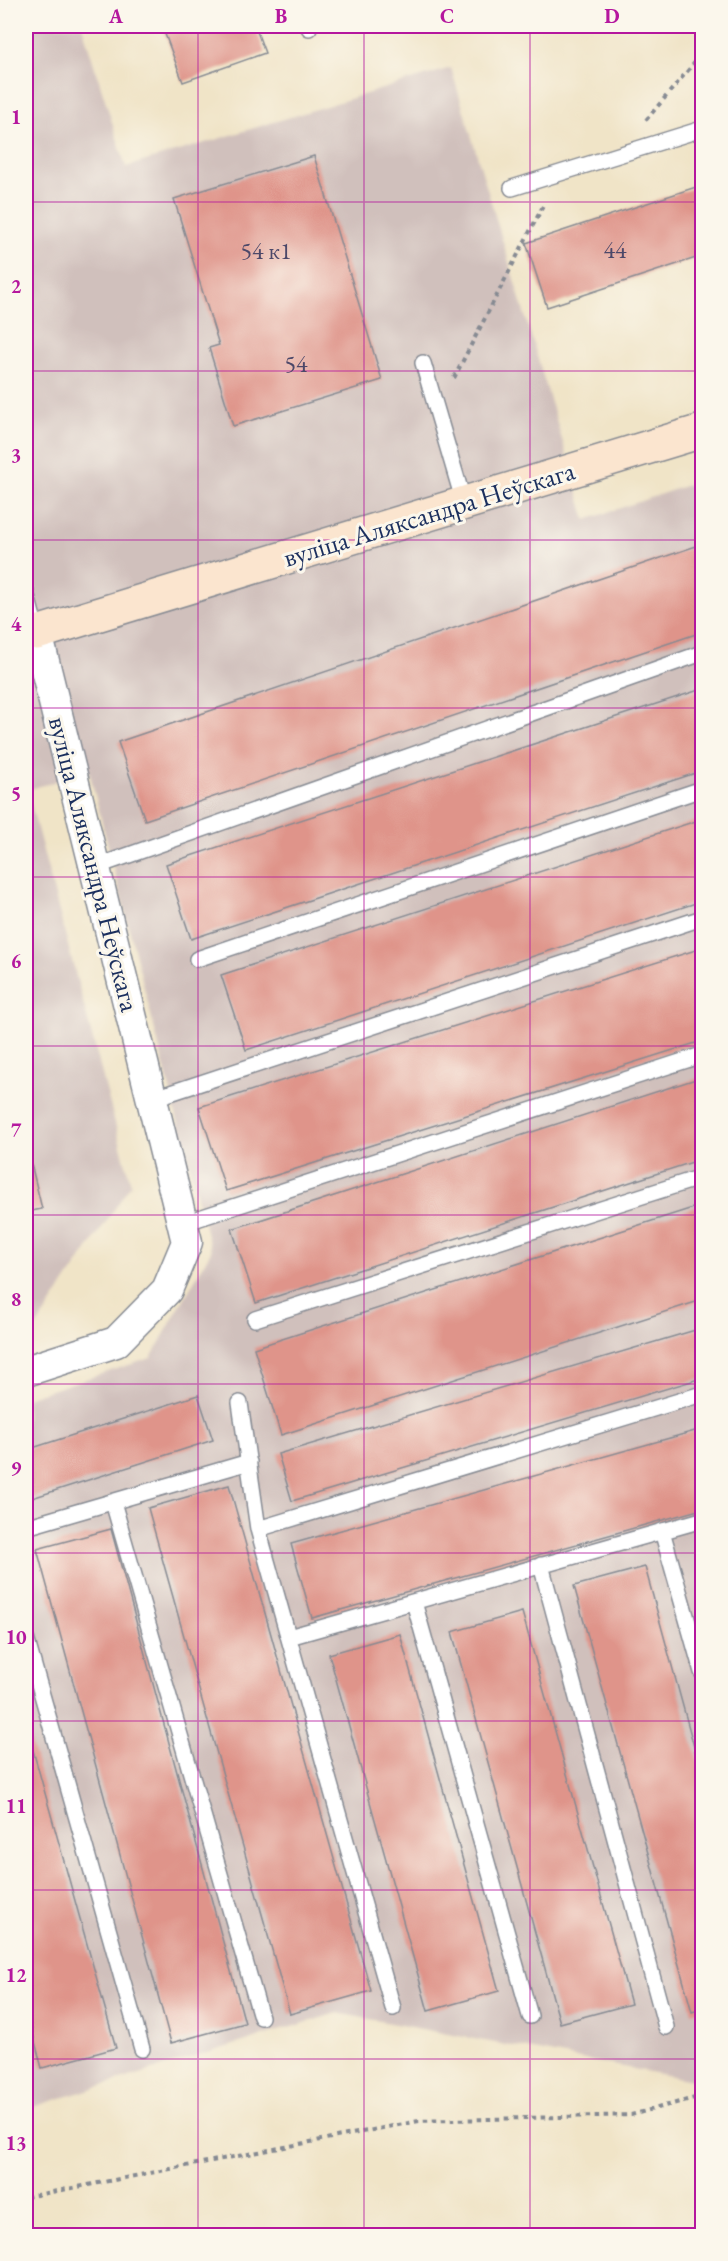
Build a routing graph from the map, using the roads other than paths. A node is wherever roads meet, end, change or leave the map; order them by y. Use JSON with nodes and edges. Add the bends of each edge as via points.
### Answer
{"nodes":[{"id":1,"x":702,"y":129,"type":"edge"},
{"id":2,"x":512,"y":188,"type":"dead end"},
{"id":3,"x":423,"y":363,"type":"dead end"},
{"id":4,"x":702,"y":431,"type":"edge"},
{"id":5,"x":464,"y":503,"type":"junction"},
{"id":6,"x":26,"y":592,"type":"edge"},
{"id":7,"x":31,"y":630,"type":"edge"},
{"id":8,"x":702,"y":653,"type":"edge"},
{"id":9,"x":702,"y":789,"type":"edge"},
{"id":10,"x":95,"y":867,"type":"junction"},
{"id":11,"x":702,"y":918,"type":"edge"},
{"id":12,"x":197,"y":959,"type":"dead end"},
{"id":13,"x":702,"y":1054,"type":"edge"},
{"id":14,"x":152,"y":1099,"type":"junction"},
{"id":15,"x":702,"y":1177,"type":"edge"},
{"id":16,"x":182,"y":1224,"type":"junction"},
{"id":17,"x":255,"y":1319,"type":"dead end"},
{"id":18,"x":26,"y":1371,"type":"edge"},
{"id":19,"x":702,"y":1394,"type":"edge"},
{"id":20,"x":240,"y":1403,"type":"dead end"},
{"id":21,"x":249,"y":1462,"type":"junction"},
{"id":22,"x":113,"y":1502,"type":"junction"},
{"id":23,"x":702,"y":1520,"type":"edge"},
{"id":24,"x":26,"y":1527,"type":"edge"},
{"id":25,"x":258,"y":1529,"type":"junction"},
{"id":26,"x":662,"y":1531,"type":"junction"},
{"id":27,"x":541,"y":1565,"type":"junction"},
{"id":28,"x":414,"y":1602,"type":"junction"},
{"id":29,"x":289,"y":1637,"type":"junction"},
{"id":30,"x":26,"y":1638,"type":"edge"},
{"id":31,"x":702,"y":1672,"type":"edge"},
{"id":32,"x":393,"y":2008,"type":"dead end"},
{"id":33,"x":530,"y":2016,"type":"dead end"},
{"id":34,"x":261,"y":2018,"type":"dead end"},
{"id":35,"x":666,"y":2027,"type":"dead end"},
{"id":36,"x":142,"y":2049,"type":"dead end"}],
"edges":[{"from":1,"to":2,"type":"lane"},
{"from":3,"to":5,"type":"lane"},
{"from":4,"to":5,"type":"street","name":"вуліца Аляксандра Неўскага"},
{"from":5,"to":7,"type":"street","name":"вуліца Аляксандра Неўскага"},
{"from":6,"to":7,"type":"lane"},
{"from":7,"to":10,"type":"street","name":"вуліца Аляксандра Неўскага"},
{"from":8,"to":10,"type":"lane"},
{"from":9,"to":12,"type":"lane"},
{"from":10,"to":14,"type":"street","name":"вуліца Аляксандра Неўскага"},
{"from":11,"to":14,"type":"lane"},
{"from":13,"to":16,"type":"lane"},
{"from":14,"to":16,"type":"street","name":"вуліца Аляксандра Неўскага"},
{"from":15,"to":17,"type":"lane"},
{"from":16,"to":18,"type":"street","name":"вуліца Аляксандра Неўскага","via":[[187,1242],[167,1290],[116,1342]]},
{"from":19,"to":25,"type":"lane"},
{"from":20,"to":21,"type":"lane"},
{"from":21,"to":22,"type":"lane"},
{"from":21,"to":25,"type":"lane"},
{"from":22,"to":24,"type":"lane"},
{"from":22,"to":34,"type":"lane"},
{"from":23,"to":26,"type":"lane"},
{"from":25,"to":29,"type":"lane"},
{"from":26,"to":27,"type":"lane"},
{"from":26,"to":31,"type":"lane"},
{"from":27,"to":28,"type":"lane"},
{"from":27,"to":35,"type":"lane"},
{"from":28,"to":29,"type":"lane"},
{"from":28,"to":33,"type":"lane"},
{"from":29,"to":32,"type":"lane"},
{"from":30,"to":36,"type":"lane"}]}
